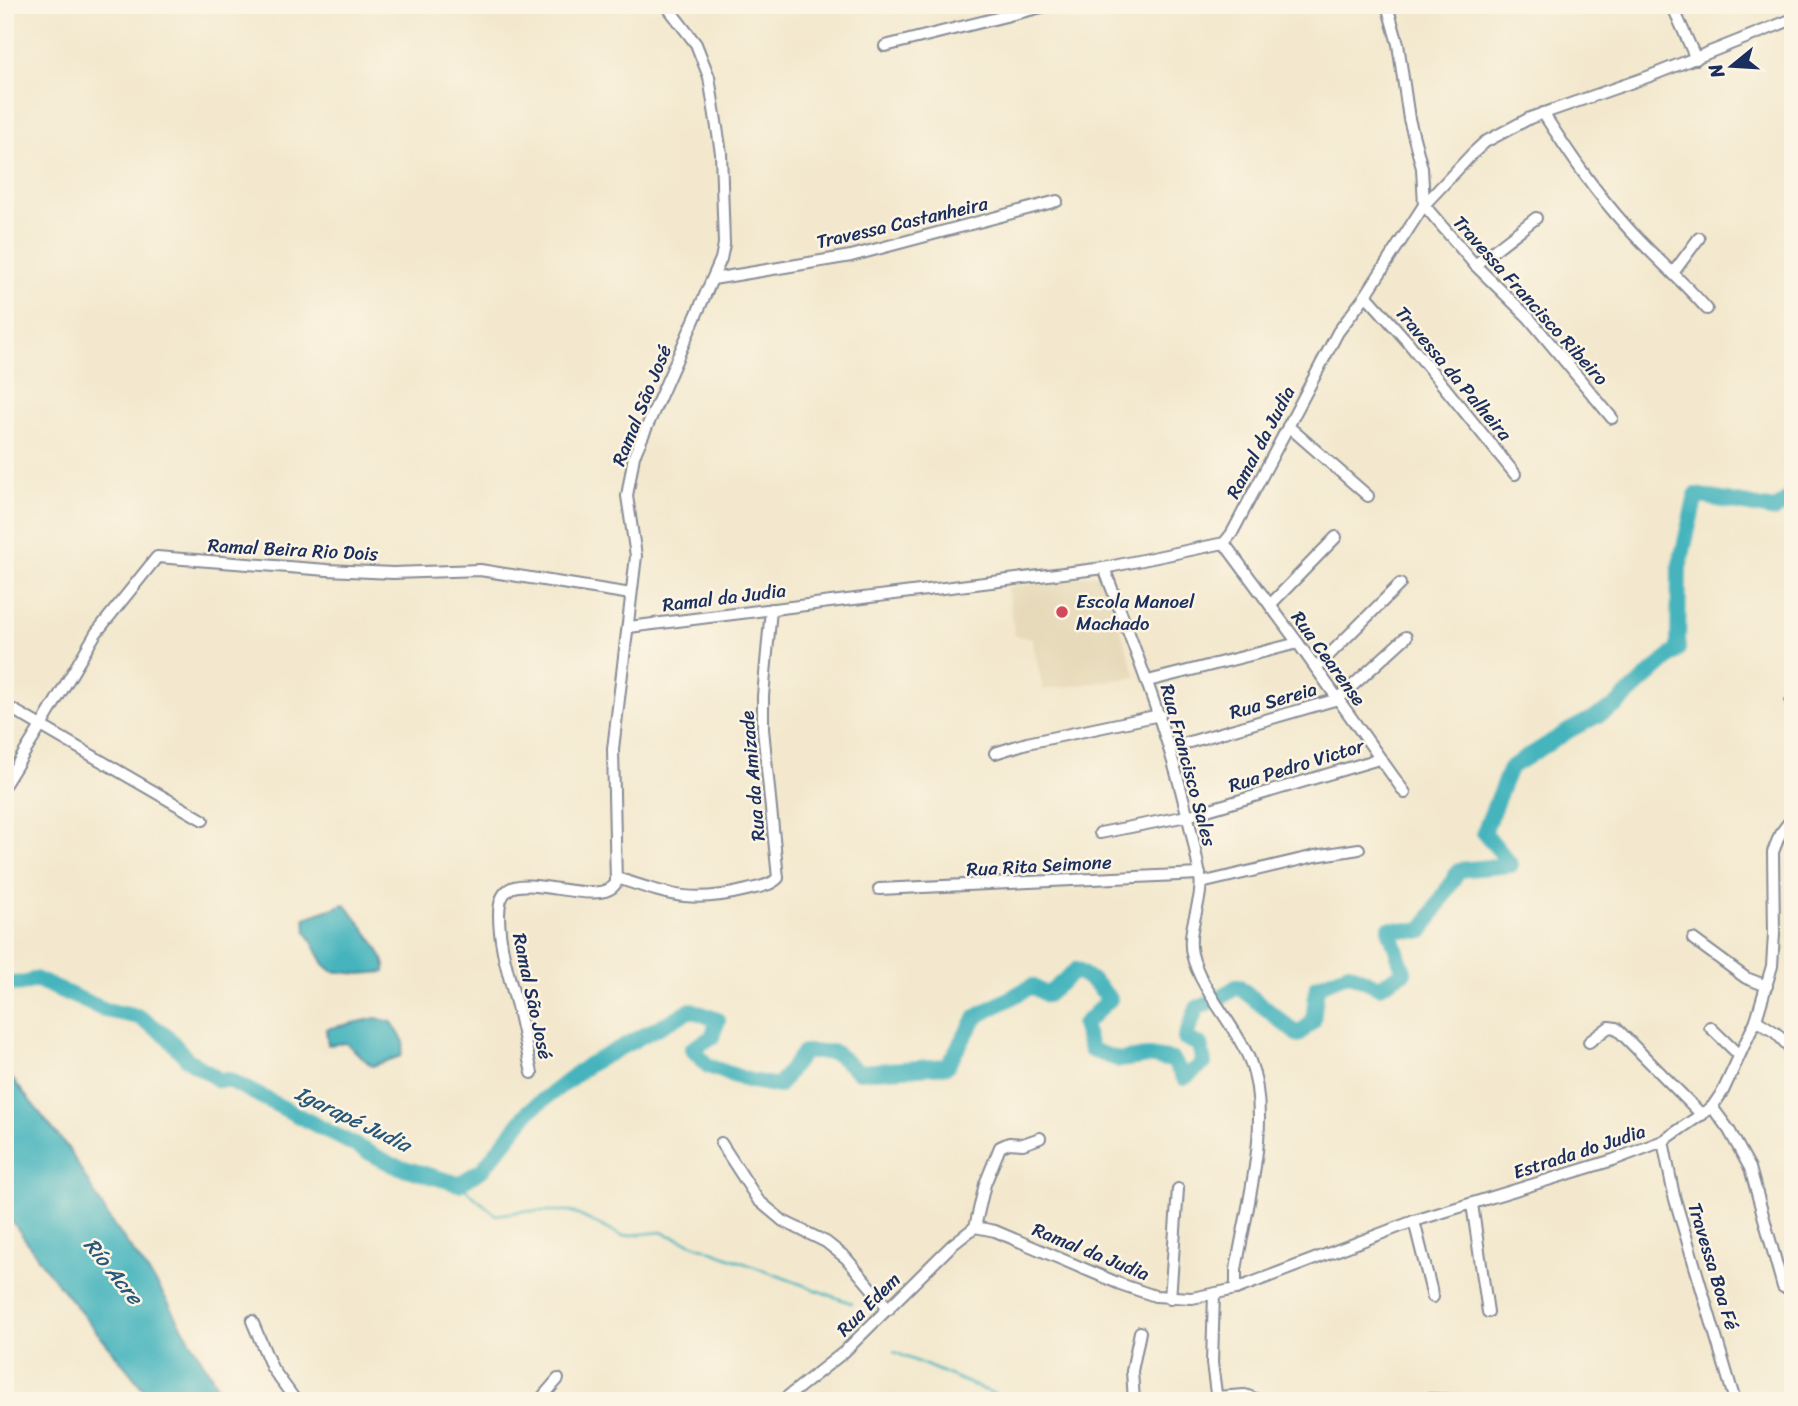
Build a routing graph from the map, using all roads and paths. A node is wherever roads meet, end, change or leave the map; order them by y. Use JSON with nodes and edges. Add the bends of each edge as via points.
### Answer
{"nodes":[{"id":1,"x":666,"y":5,"type":"edge"},
{"id":2,"x":1050,"y":5,"type":"edge"},
{"id":3,"x":1387,"y":5,"type":"edge"},
{"id":4,"x":1672,"y":5,"type":"edge"},
{"id":5,"x":1793,"y":19,"type":"edge"},
{"id":6,"x":885,"y":46,"type":"dead end"},
{"id":7,"x":1696,"y":59,"type":"junction"},
{"id":8,"x":1543,"y":113,"type":"junction"},
{"id":9,"x":1057,"y":201,"type":"dead end"},
{"id":10,"x":1424,"y":205,"type":"junction"},
{"id":11,"x":1536,"y":218,"type":"dead end"},
{"id":12,"x":1699,"y":238,"type":"dead end"},
{"id":13,"x":1475,"y":265,"type":"junction"},
{"id":14,"x":1673,"y":273,"type":"junction"},
{"id":15,"x":713,"y":279,"type":"junction"},
{"id":16,"x":1366,"y":295,"type":"junction"},
{"id":17,"x":1707,"y":309,"type":"dead end"},
{"id":18,"x":1612,"y":418,"type":"dead end"},
{"id":19,"x":1288,"y":426,"type":"junction"},
{"id":20,"x":1515,"y":474,"type":"dead end"},
{"id":21,"x":1368,"y":496,"type":"dead end"},
{"id":22,"x":1336,"y":537,"type":"dead end"},
{"id":23,"x":1224,"y":543,"type":"junction"},
{"id":24,"x":1104,"y":568,"type":"junction"},
{"id":25,"x":1401,"y":584,"type":"dead end"},
{"id":26,"x":631,"y":594,"type":"junction"},
{"id":27,"x":1270,"y":606,"type":"junction"},
{"id":28,"x":771,"y":609,"type":"junction"},
{"id":29,"x":629,"y":626,"type":"junction"},
{"id":30,"x":1406,"y":637,"type":"dead end"},
{"id":31,"x":1298,"y":643,"type":"junction"},
{"id":32,"x":1317,"y":668,"type":"junction"},
{"id":33,"x":1148,"y":681,"type":"junction"},
{"id":34,"x":1338,"y":699,"type":"junction"},
{"id":35,"x":5,"y":705,"type":"edge"},
{"id":36,"x":1160,"y":715,"type":"junction"},
{"id":37,"x":41,"y":726,"type":"junction"},
{"id":38,"x":1169,"y":748,"type":"junction"},
{"id":39,"x":995,"y":753,"type":"dead end"},
{"id":40,"x":1378,"y":759,"type":"junction"},
{"id":41,"x":5,"y":785,"type":"edge"},
{"id":42,"x":1405,"y":793,"type":"dead end"},
{"id":43,"x":1186,"y":816,"type":"junction"},
{"id":44,"x":1793,"y":817,"type":"edge"},
{"id":45,"x":203,"y":820,"type":"dead end"},
{"id":46,"x":1100,"y":832,"type":"dead end"},
{"id":47,"x":1359,"y":849,"type":"dead end"},
{"id":48,"x":617,"y":878,"type":"junction"},
{"id":49,"x":1201,"y":879,"type":"junction"},
{"id":50,"x":879,"y":889,"type":"dead end"},
{"id":51,"x":1693,"y":939,"type":"dead end"},
{"id":52,"x":1767,"y":986,"type":"junction"},
{"id":53,"x":1756,"y":1020,"type":"junction"},
{"id":54,"x":1710,"y":1027,"type":"dead end"},
{"id":55,"x":1589,"y":1042,"type":"dead end"},
{"id":56,"x":1793,"y":1051,"type":"edge"},
{"id":57,"x":1738,"y":1055,"type":"junction"},
{"id":58,"x":532,"y":1073,"type":"dead end"},
{"id":59,"x":1712,"y":1107,"type":"junction"},
{"id":60,"x":1702,"y":1115,"type":"junction"},
{"id":61,"x":1040,"y":1138,"type":"dead end"},
{"id":62,"x":1663,"y":1141,"type":"junction"},
{"id":63,"x":721,"y":1143,"type":"dead end"},
{"id":64,"x":1178,"y":1189,"type":"dead end"},
{"id":65,"x":1472,"y":1204,"type":"junction"},
{"id":66,"x":1414,"y":1222,"type":"junction"},
{"id":67,"x":975,"y":1227,"type":"junction"},
{"id":68,"x":1783,"y":1287,"type":"dead end"},
{"id":69,"x":1236,"y":1289,"type":"junction"},
{"id":70,"x":1214,"y":1294,"type":"junction"},
{"id":71,"x":1433,"y":1297,"type":"dead end"},
{"id":72,"x":1170,"y":1298,"type":"junction"},
{"id":73,"x":889,"y":1309,"type":"junction"},
{"id":74,"x":1488,"y":1312,"type":"dead end"},
{"id":75,"x":252,"y":1321,"type":"dead end"},
{"id":76,"x":1140,"y":1332,"type":"dead end"},
{"id":77,"x":558,"y":1380,"type":"dead end"},
{"id":78,"x":1216,"y":1399,"type":"edge"},
{"id":79,"x":296,"y":1401,"type":"edge"},
{"id":80,"x":539,"y":1401,"type":"edge"},
{"id":81,"x":782,"y":1401,"type":"edge"},
{"id":82,"x":1134,"y":1401,"type":"edge"},
{"id":83,"x":1261,"y":1401,"type":"edge"},
{"id":84,"x":1408,"y":1401,"type":"edge"},
{"id":85,"x":1479,"y":1401,"type":"edge"},
{"id":86,"x":1735,"y":1401,"type":"edge"}],
"edges":[{"from":1,"to":15,"type":"street","name":"Ramal São José","via":[[696,44],[709,77],[724,210],[724,244]]},
{"from":2,"to":6,"type":"street"},
{"from":3,"to":10,"type":"street","via":[[1422,168]]},
{"from":4,"to":7,"type":"street"},
{"from":5,"to":7,"type":"street","name":"Ramal da Judia"},
{"from":7,"to":8,"type":"street","name":"Ramal da Judia"},
{"from":8,"to":10,"type":"street","name":"Ramal da Judia","via":[[1485,142]]},
{"from":8,"to":14,"type":"street","via":[[1602,198]]},
{"from":9,"to":15,"type":"street","name":"Travessa Castanheira","via":[[851,256]]},
{"from":10,"to":13,"type":"street","name":"Travessa Francisco Ribeiro"},
{"from":10,"to":16,"type":"street","name":"Ramal da Judia"},
{"from":11,"to":13,"type":"street"},
{"from":12,"to":14,"type":"street"},
{"from":13,"to":18,"type":"street","name":"Travessa Francisco Ribeiro","via":[[1529,318]]},
{"from":14,"to":17,"type":"street"},
{"from":15,"to":26,"type":"street","name":"Ramal São José","via":[[634,456],[626,496],[636,556]]},
{"from":16,"to":19,"type":"street","name":"Ramal da Judia","via":[[1338,332]]},
{"from":16,"to":20,"type":"street","name":"Travessa da Palheira"},
{"from":19,"to":21,"type":"street"},
{"from":19,"to":23,"type":"street","name":"Ramal da Judia"},
{"from":22,"to":27,"type":"street"},
{"from":23,"to":24,"type":"street","name":"Ramal da Judia"},
{"from":23,"to":27,"type":"street","name":"Rua Cearense"},
{"from":24,"to":28,"type":"street","name":"Ramal da Judia"},
{"from":24,"to":33,"type":"street","name":"Rua Francisco Sales"},
{"from":25,"to":32,"type":"street"},
{"from":26,"to":29,"type":"street","name":"Ramal São José"},
{"from":26,"to":37,"type":"street","name":"Ramal Beira Rio Dois","via":[[480,570],[353,571],[157,557],[96,633]]},
{"from":27,"to":31,"type":"street","name":"Rua Cearense"},
{"from":28,"to":29,"type":"street","name":"Ramal da Judia"},
{"from":28,"to":48,"type":"street","name":"Rua da Amizade","via":[[762,729],[776,881],[694,898]]},
{"from":29,"to":48,"type":"street","name":"Ramal São José","via":[[613,749]]},
{"from":30,"to":34,"type":"street","name":"Rua Sereia"},
{"from":31,"to":32,"type":"street","name":"Rua Cearense"},
{"from":31,"to":33,"type":"street"},
{"from":32,"to":34,"type":"street","name":"Rua Cearense"},
{"from":33,"to":36,"type":"street","name":"Rua Francisco Sales"},
{"from":34,"to":38,"type":"street","name":"Rua Sereia"},
{"from":34,"to":40,"type":"street","name":"Rua Cearense"},
{"from":35,"to":37,"type":"street"},
{"from":36,"to":38,"type":"street","name":"Rua Francisco Sales"},
{"from":36,"to":39,"type":"street"},
{"from":37,"to":41,"type":"street"},
{"from":37,"to":45,"type":"street"},
{"from":38,"to":43,"type":"street","name":"Rua Francisco Sales"},
{"from":40,"to":42,"type":"street","name":"Rua Cearense"},
{"from":40,"to":43,"type":"street","name":"Rua Pedro Victor"},
{"from":43,"to":46,"type":"street","name":"Rua Pedro Victor"},
{"from":43,"to":49,"type":"street","name":"Rua Francisco Sales"},
{"from":44,"to":52,"type":"street","name":"Estrada do Judia","via":[[1773,852],[1774,934]]},
{"from":47,"to":49,"type":"street"},
{"from":48,"to":58,"type":"street","name":"Ramal São José","via":[[609,890],[595,893],[511,887],[500,902],[507,968]]},
{"from":49,"to":50,"type":"street","name":"Rua Rita Seimone"},
{"from":49,"to":69,"type":"street","name":"Rua Francisco Sales","via":[[1191,946],[1200,975],[1251,1064],[1259,1111]]},
{"from":51,"to":52,"type":"street","via":[[1746,978]]},
{"from":52,"to":53,"type":"street","name":"Estrada do Judia"},
{"from":53,"to":56,"type":"street"},
{"from":53,"to":57,"type":"street","name":"Estrada do Judia"},
{"from":54,"to":57,"type":"street"},
{"from":55,"to":60,"type":"street","via":[[1609,1027],[1616,1028]]},
{"from":57,"to":59,"type":"street","name":"Estrada do Judia"},
{"from":59,"to":60,"type":"street","name":"Estrada do Judia"},
{"from":59,"to":68,"type":"street","via":[[1750,1168]]},
{"from":60,"to":62,"type":"street","name":"Estrada do Judia"},
{"from":61,"to":67,"type":"street","via":[[1000,1147]]},
{"from":62,"to":65,"type":"street","name":"Estrada do Judia"},
{"from":62,"to":86,"type":"street","name":"Travessa Boa Fé","via":[[1674,1196]]},
{"from":63,"to":73,"type":"street","via":[[758,1200],[783,1221],[826,1242],[846,1258]]},
{"from":64,"to":72,"type":"street"},
{"from":65,"to":66,"type":"street","name":"Estrada do Judia"},
{"from":65,"to":74,"type":"street"},
{"from":66,"to":69,"type":"street","name":"Estrada do Judia"},
{"from":66,"to":71,"type":"street"},
{"from":67,"to":72,"type":"street","name":"Ramal da Judia","via":[[1120,1284]]},
{"from":67,"to":73,"type":"street","name":"Rua Edem"},
{"from":69,"to":70,"type":"street","name":"Ramal da Judia"},
{"from":70,"to":72,"type":"street","name":"Ramal da Judia"},
{"from":70,"to":78,"type":"street"},
{"from":73,"to":81,"type":"street","name":"Rua Edem"},
{"from":75,"to":79,"type":"street","via":[[272,1368]]},
{"from":76,"to":82,"type":"street","via":[[1132,1371]]},
{"from":77,"to":80,"type":"street"},
{"from":78,"to":83,"type":"street","via":[[1245,1395]]},
{"from":84,"to":85,"type":"street"}]}
